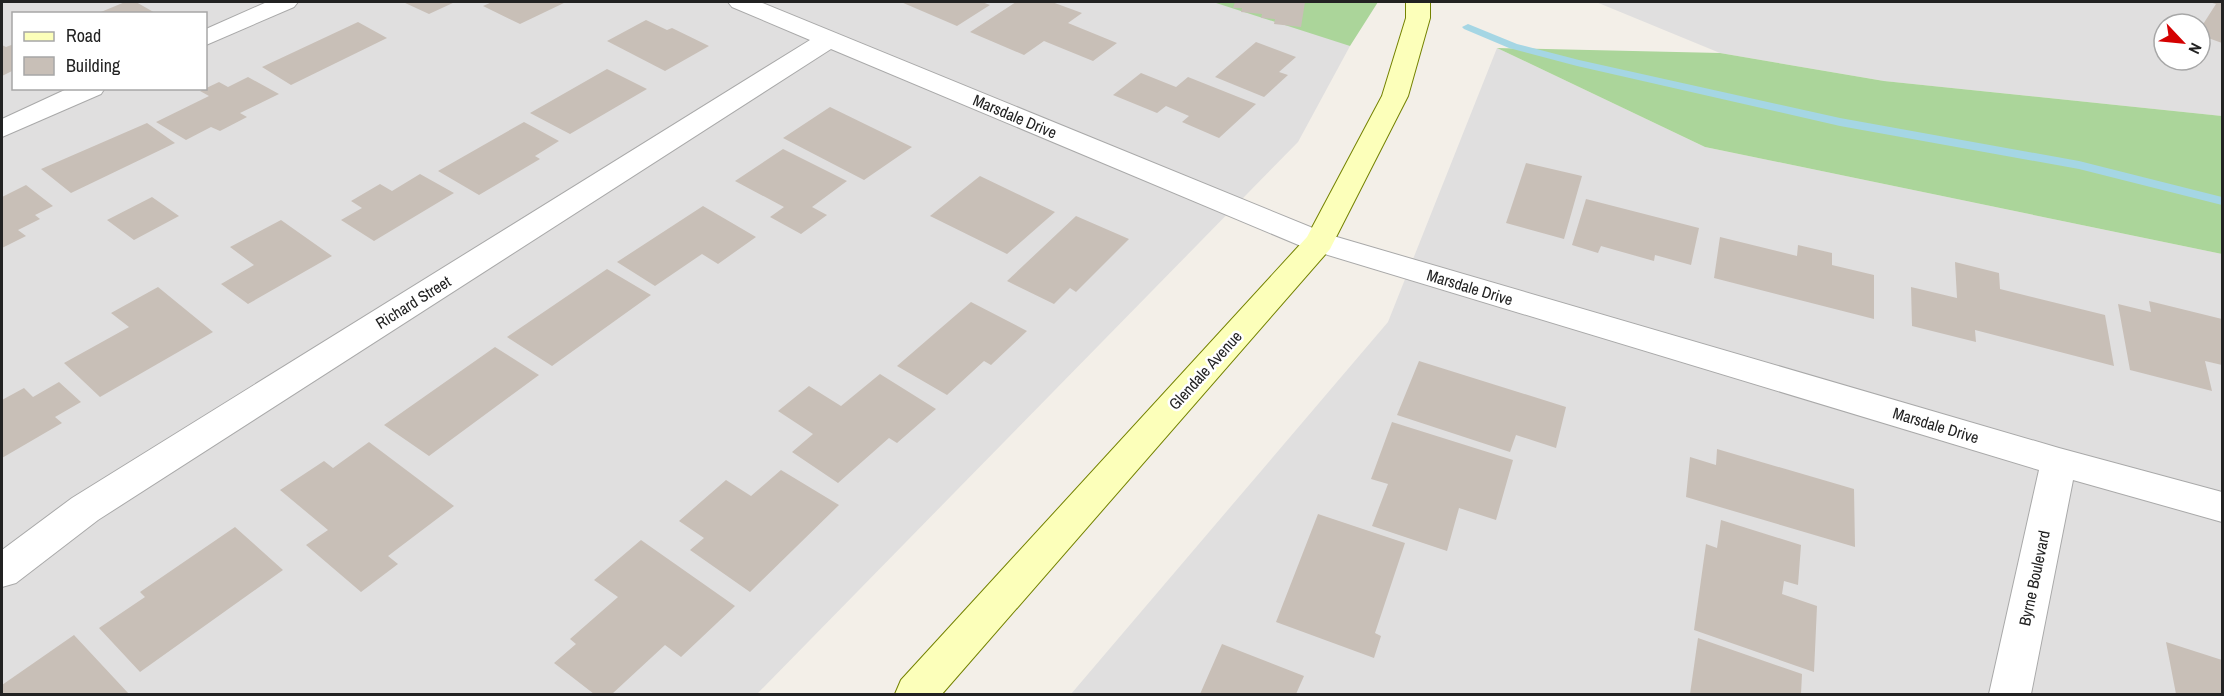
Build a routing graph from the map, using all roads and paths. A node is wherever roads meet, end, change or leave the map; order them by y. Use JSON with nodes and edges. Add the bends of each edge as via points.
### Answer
{"nodes":[{"id":1,"x":286,"y":2,"type":"edge"},
{"id":2,"x":740,"y":2,"type":"edge"},
{"id":3,"x":1418,"y":2,"type":"edge"},
{"id":4,"x":207,"y":38,"type":"edge"},
{"id":5,"x":829,"y":39,"type":"junction"},
{"id":6,"x":88,"y":90,"type":"edge"},
{"id":7,"x":2,"y":129,"type":"edge"},
{"id":8,"x":1319,"y":242,"type":"junction"},
{"id":9,"x":2059,"y":462,"type":"junction"},
{"id":10,"x":2223,"y":507,"type":"edge"},
{"id":11,"x":2,"y":571,"type":"edge"},
{"id":12,"x":916,"y":694,"type":"edge"},
{"id":13,"x":2010,"y":694,"type":"edge"}],
"edges":[{"from":1,"to":4,"type":"street"},
{"from":2,"to":5,"type":"street","name":"Marsdale Drive"},
{"from":3,"to":8,"type":"main road","name":"Glendale Avenue","via":[[1418,18],[1395,96]]},
{"from":5,"to":8,"type":"street","name":"Marsdale Drive"},
{"from":5,"to":11,"type":"street","name":"Richard Street","via":[[85,509]]},
{"from":6,"to":7,"type":"street"},
{"from":8,"to":9,"type":"street","name":"Marsdale Drive"},
{"from":8,"to":12,"type":"main road","name":"Glendale Avenue"},
{"from":9,"to":10,"type":"street","name":"Marsdale Drive"},
{"from":9,"to":13,"type":"street","name":"Byrne Boulevard"}]}
